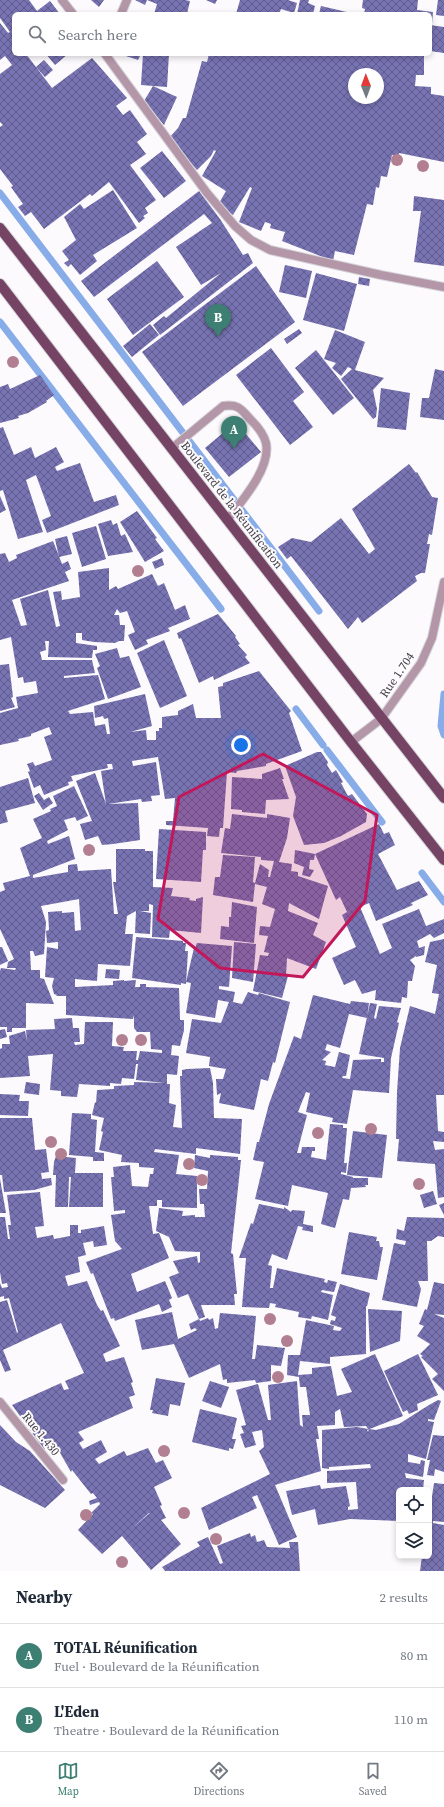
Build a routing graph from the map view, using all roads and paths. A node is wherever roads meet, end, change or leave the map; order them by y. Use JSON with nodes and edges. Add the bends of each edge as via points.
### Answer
{"nodes":[{"id":1,"x":62,"y":0,"type":"edge"},
{"id":2,"x":127,"y":0,"type":"edge"},
{"id":3,"x":71,"y":12,"type":"edge"},
{"id":4,"x":122,"y":12,"type":"edge"},
{"id":5,"x":106,"y":56,"type":"edge"},
{"id":6,"x":0,"y":228,"type":"edge"},
{"id":7,"x":0,"y":284,"type":"edge"},
{"id":8,"x":444,"y":287,"type":"edge"},
{"id":9,"x":171,"y":449,"type":"junction"},
{"id":10,"x":227,"y":520,"type":"junction"},
{"id":11,"x":444,"y":582,"type":"edge"},
{"id":12,"x":381,"y":719,"type":"junction"},
{"id":13,"x":351,"y":742,"type":"junction"},
{"id":14,"x":444,"y":798,"type":"edge"},
{"id":15,"x":444,"y":860,"type":"edge"},
{"id":16,"x":0,"y":1402,"type":"edge"},
{"id":17,"x":63,"y":1480,"type":"dead end"}],
"edges":[{"from":1,"to":3,"type":"street"},
{"from":2,"to":4,"type":"street"},
{"from":5,"to":8,"type":"street","via":[[207,193],[250,240],[270,250]]},
{"from":6,"to":9,"type":"main road","name":"Boulevard de la Réunification"},
{"from":7,"to":13,"type":"main road"},
{"from":9,"to":10,"type":"main road","name":"Boulevard de la Réunification"},
{"from":9,"to":10,"type":"street","via":[[223,406],[239,407],[255,424],[266,441],[265,456],[254,485]]},
{"from":10,"to":12,"type":"main road","name":"Boulevard de la Réunification"},
{"from":11,"to":12,"type":"street","name":"Rue 1.704","via":[[432,638],[421,663]]},
{"from":12,"to":13,"type":"street","name":"Rue 1.704"},
{"from":12,"to":14,"type":"main road","name":"Boulevard de la Réunification"},
{"from":13,"to":15,"type":"main road"},
{"from":16,"to":17,"type":"street","name":"Rue 1.430"}]}
